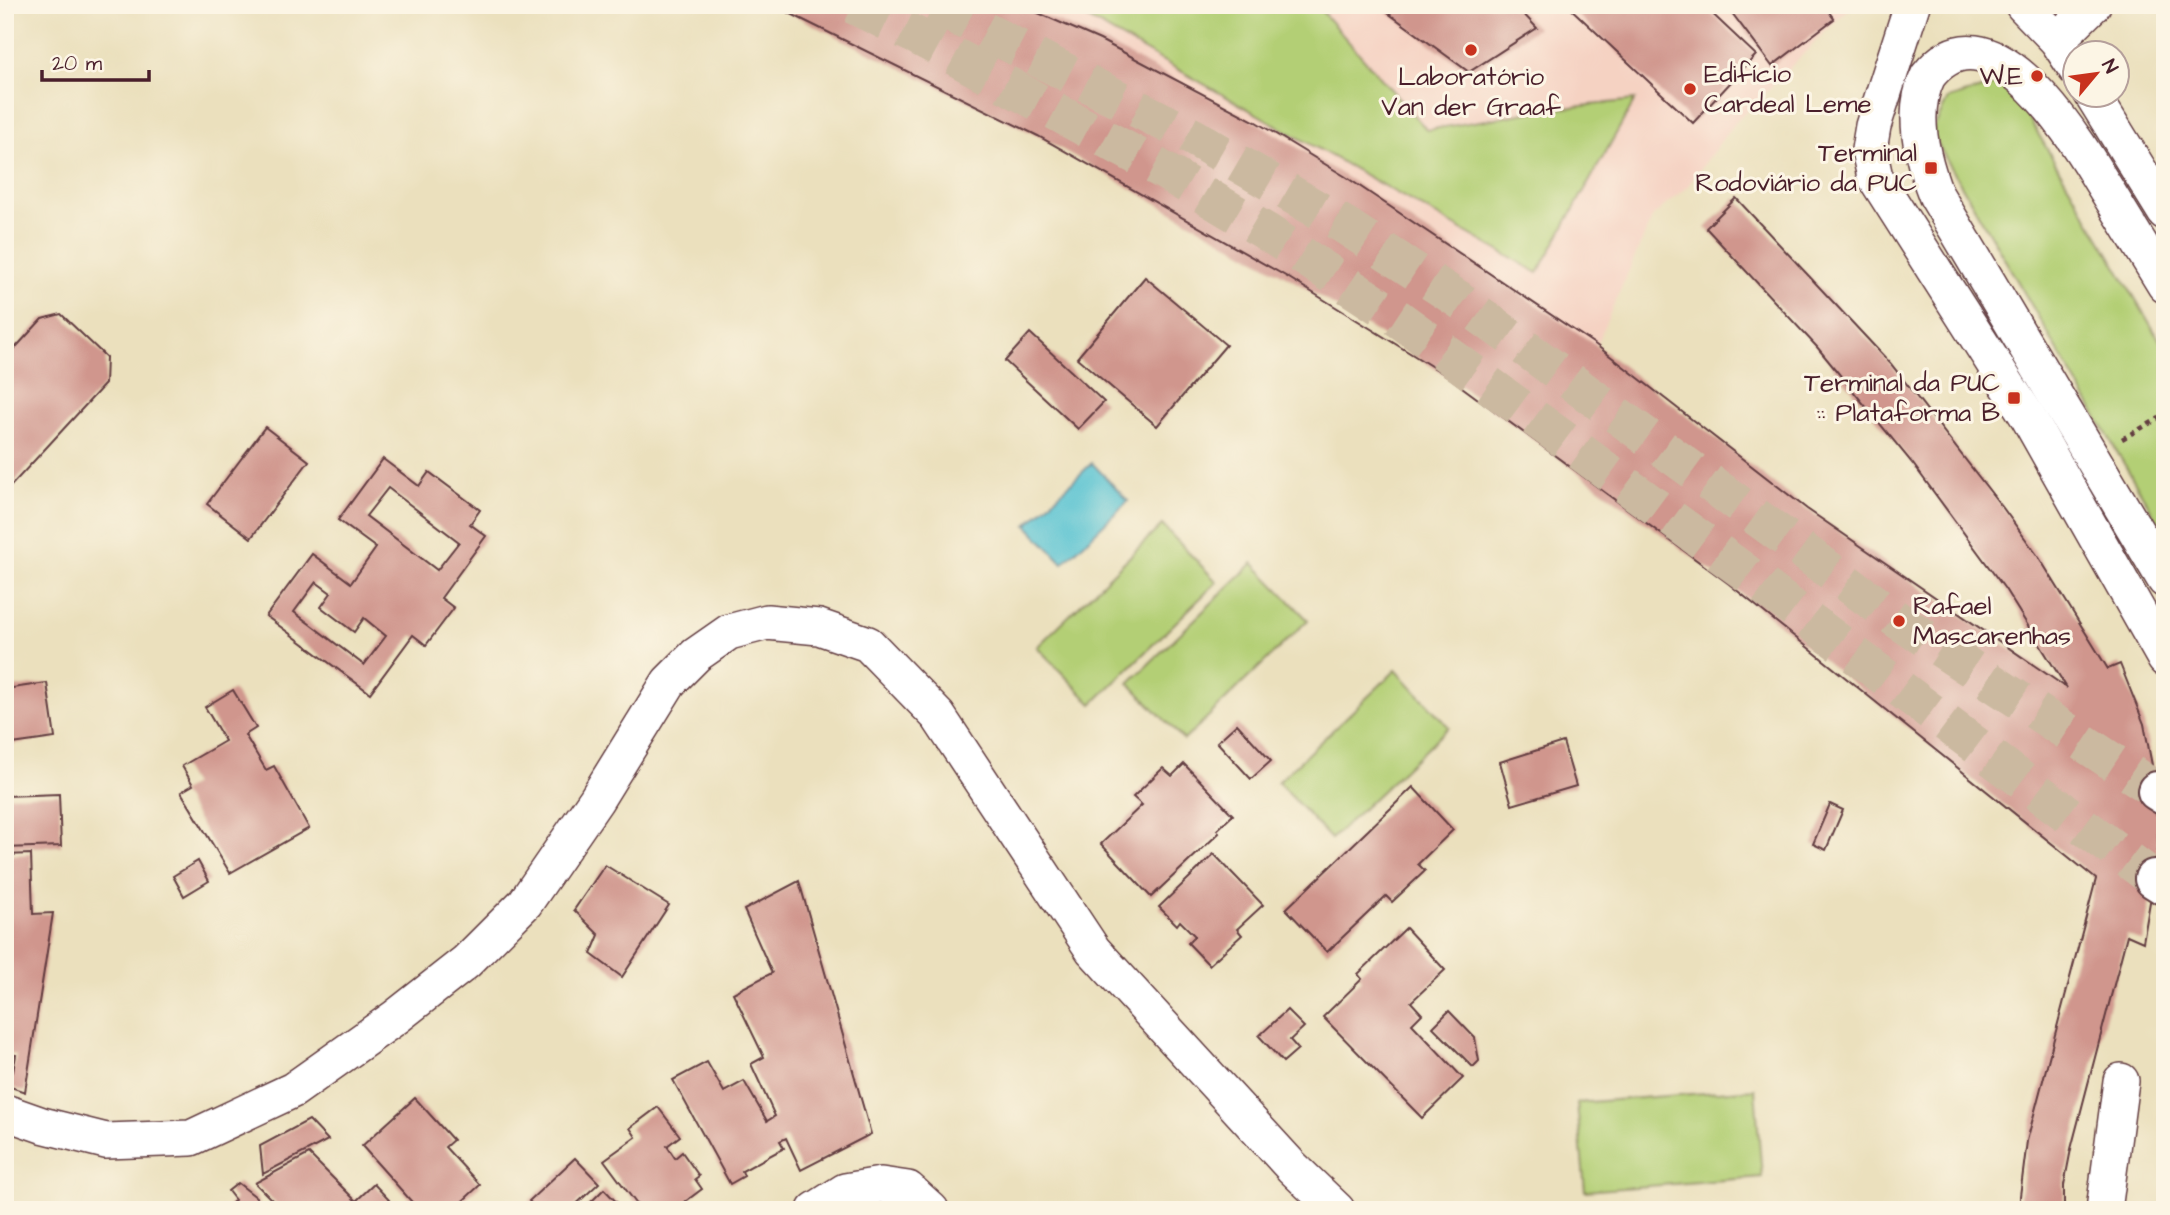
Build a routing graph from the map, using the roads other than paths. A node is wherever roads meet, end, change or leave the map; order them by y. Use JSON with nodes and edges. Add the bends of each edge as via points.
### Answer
{"nodes":[{"id":1,"x":1912,"y":5,"type":"edge"},
{"id":2,"x":2093,"y":5,"type":"edge"},
{"id":3,"x":2042,"y":17,"type":"edge"},
{"id":4,"x":2062,"y":48,"type":"edge"},
{"id":5,"x":2101,"y":108,"type":"edge"},
{"id":6,"x":2165,"y":212,"type":"edge"},
{"id":7,"x":2165,"y":285,"type":"edge"},
{"id":8,"x":2165,"y":580,"type":"edge"},
{"id":9,"x":2165,"y":659,"type":"edge"},
{"id":10,"x":2121,"y":1081,"type":"dead end"},
{"id":11,"x":5,"y":1112,"type":"edge"},
{"id":12,"x":920,"y":1199,"type":"edge"},
{"id":13,"x":815,"y":1210,"type":"edge"},
{"id":14,"x":1337,"y":1210,"type":"edge"},
{"id":15,"x":2104,"y":1210,"type":"edge"}],
"edges":[{"from":1,"to":9,"type":"street","via":[[1873,126],[1869,150],[1875,177],[2028,417]]},
{"from":2,"to":3,"type":"street"},
{"from":3,"to":4,"type":"street"},
{"from":5,"to":6,"type":"street"},
{"from":7,"to":8,"type":"street","via":[[2035,75],[2001,45],[1980,37],[1969,37],[1944,51],[1927,78],[1920,117],[1919,142],[1936,195]]},
{"from":10,"to":15,"type":"street"},
{"from":11,"to":14,"type":"street","via":[[106,1140],[191,1138],[293,1090],[396,1017],[486,942],[525,903],[669,682],[729,632],[767,622],[819,626],[868,644],[886,662],[938,716],[1093,950]]},
{"from":12,"to":13,"type":"street","via":[[881,1185],[845,1191]]}]}
